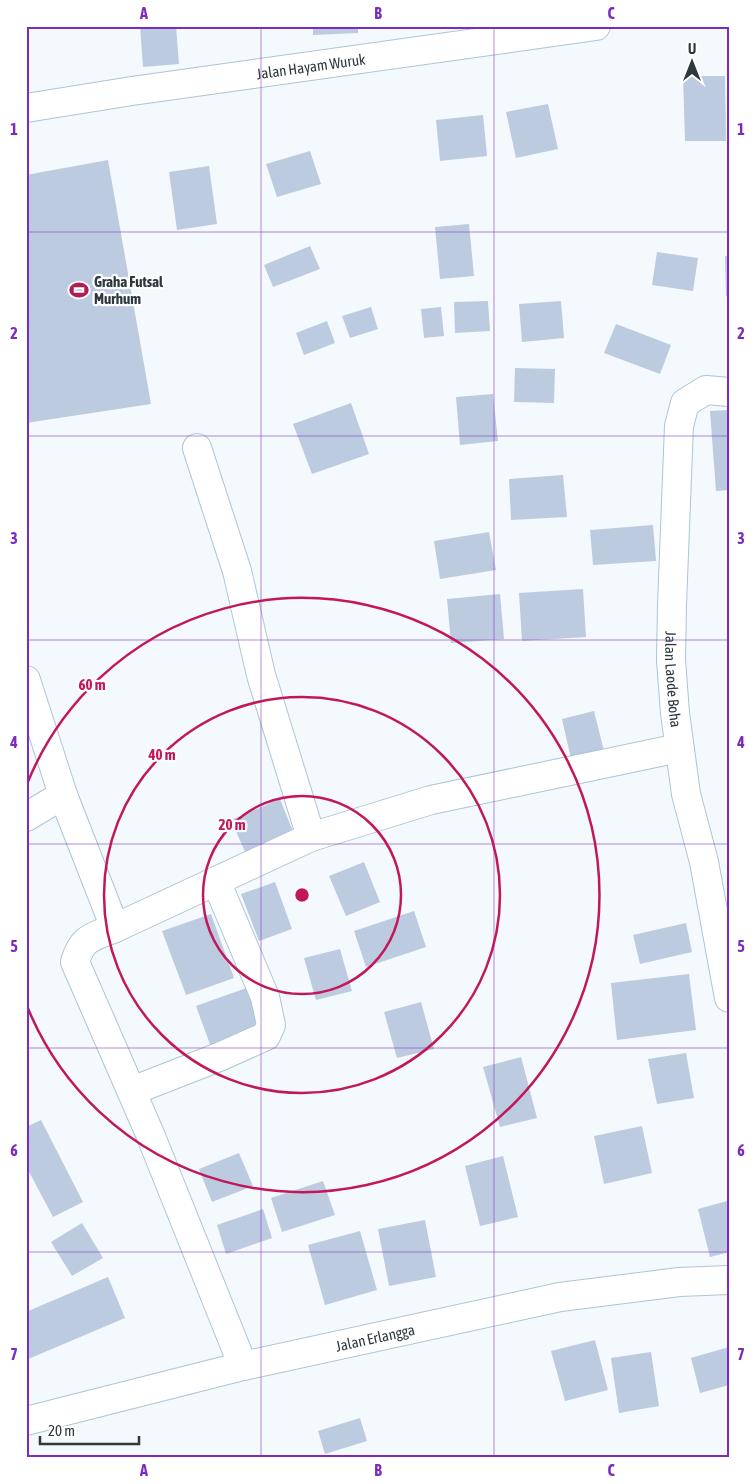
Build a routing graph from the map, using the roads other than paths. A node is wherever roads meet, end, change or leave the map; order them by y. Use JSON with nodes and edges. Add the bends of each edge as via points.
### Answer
{"nodes":[{"id":1,"x":596,"y":26,"type":"edge"},
{"id":2,"x":26,"y":108,"type":"edge"},
{"id":3,"x":729,"y":392,"type":"edge"},
{"id":4,"x":197,"y":448,"type":"dead end"},
{"id":5,"x":26,"y":680,"type":"edge"},
{"id":6,"x":679,"y":748,"type":"junction"},
{"id":7,"x":63,"y":796,"type":"junction"},
{"id":8,"x":26,"y":817,"type":"edge"},
{"id":9,"x":311,"y":837,"type":"junction"},
{"id":10,"x":216,"y":881,"type":"junction"},
{"id":11,"x":115,"y":928,"type":"junction"},
{"id":12,"x":729,"y":998,"type":"edge"},
{"id":13,"x":132,"y":1091,"type":"junction"},
{"id":14,"x":729,"y":1280,"type":"edge"},
{"id":15,"x":243,"y":1366,"type":"junction"},
{"id":16,"x":26,"y":1421,"type":"edge"}],
"edges":[{"from":1,"to":2,"type":"street","name":"Jalan Hayam Wuruk"},
{"from":3,"to":6,"type":"street","name":"Jalan Laode Boha","via":[[706,390],[685,403],[679,426],[671,660]]},
{"from":4,"to":9,"type":"street","via":[[237,571],[261,675]]},
{"from":5,"to":7,"type":"street"},
{"from":6,"to":9,"type":"street","via":[[431,800]]},
{"from":6,"to":12,"type":"street","name":"Jalan Laode Boha"},
{"from":7,"to":8,"type":"street"},
{"from":7,"to":11,"type":"street"},
{"from":9,"to":10,"type":"street"},
{"from":10,"to":11,"type":"street"},
{"from":10,"to":13,"type":"street","via":[[265,997],[271,1025],[266,1036]]},
{"from":11,"to":13,"type":"street","via":[[90,938],[79,948],[75,962]]},
{"from":13,"to":15,"type":"street"},
{"from":14,"to":15,"type":"street","name":"Jalan Erlangga","via":[[679,1282],[560,1297]]},
{"from":15,"to":16,"type":"street","name":"Jalan Erlangga"}]}
